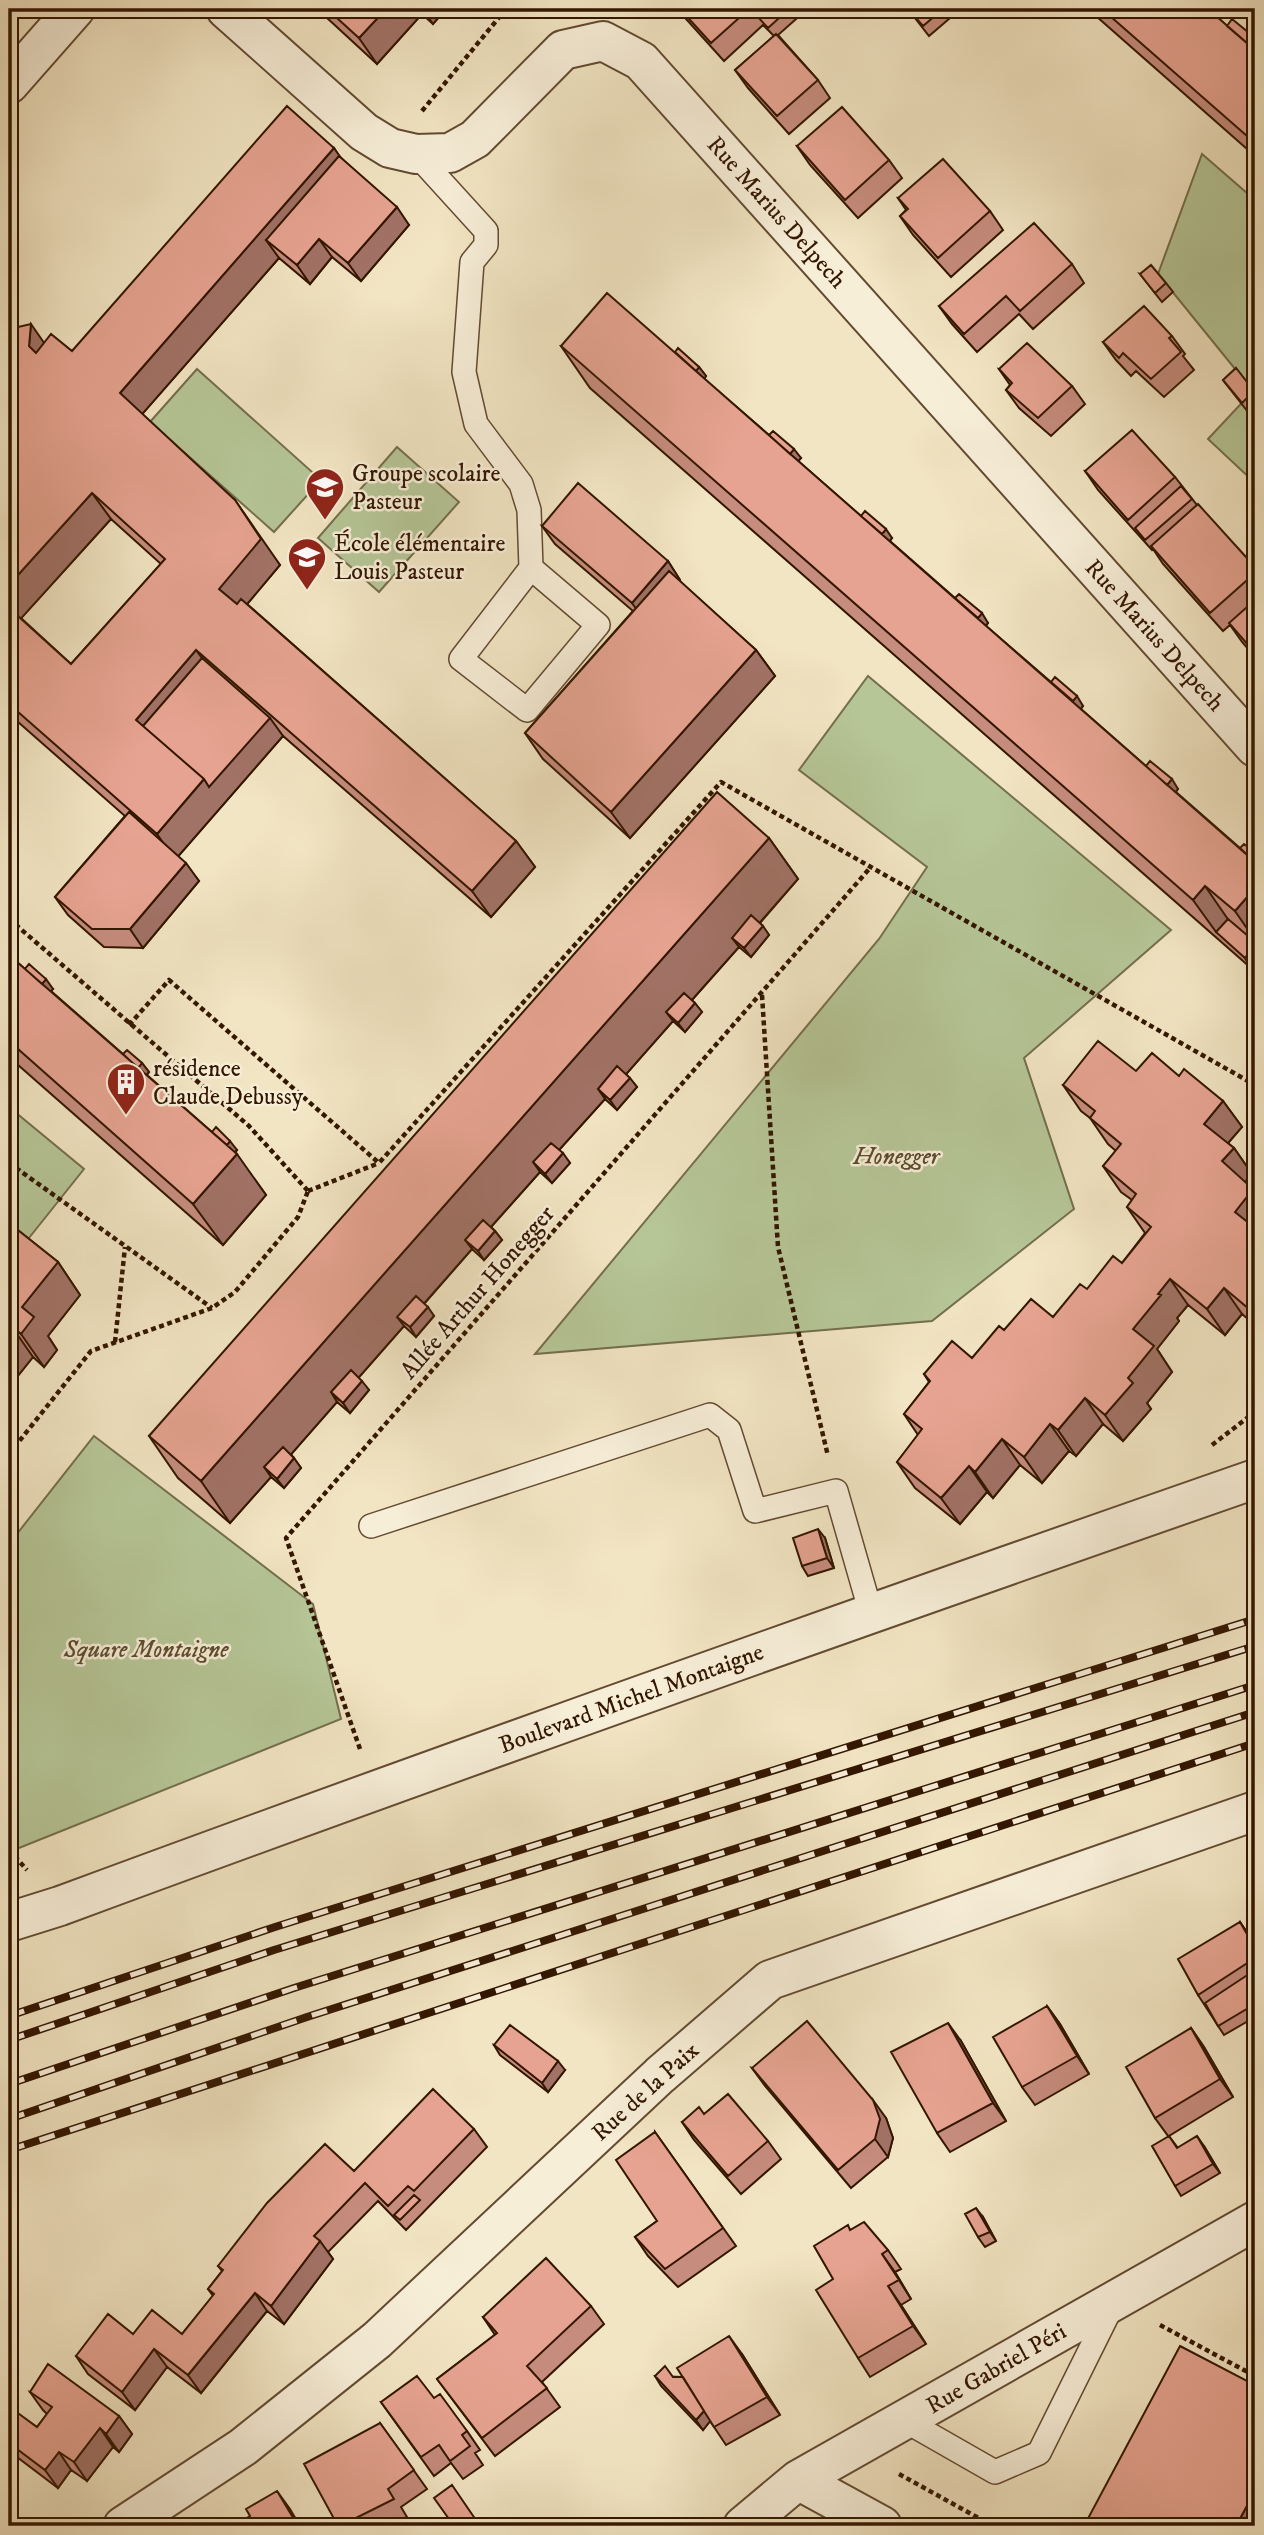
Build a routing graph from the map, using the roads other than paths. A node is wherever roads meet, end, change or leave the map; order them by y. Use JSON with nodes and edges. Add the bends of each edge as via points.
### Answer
{"nodes":[{"id":1,"x":75,"y":9,"type":"edge"},
{"id":2,"x":226,"y":9,"type":"edge"},
{"id":3,"x":9,"y":85,"type":"edge"},
{"id":4,"x":403,"y":151,"type":"junction"},
{"id":5,"x":531,"y":568,"type":"junction"},
{"id":6,"x":1255,"y":747,"type":"edge"},
{"id":7,"x":1255,"y":1479,"type":"edge"},
{"id":8,"x":371,"y":1526,"type":"dead end"},
{"id":9,"x":871,"y":1613,"type":"junction"},
{"id":10,"x":1255,"y":1811,"type":"edge"},
{"id":11,"x":9,"y":1922,"type":"edge"},
{"id":12,"x":1255,"y":2221,"type":"edge"},
{"id":13,"x":1115,"y":2301,"type":"junction"},
{"id":14,"x":904,"y":2420,"type":"junction"},
{"id":15,"x":798,"y":2480,"type":"junction"},
{"id":16,"x":123,"y":2526,"type":"edge"},
{"id":17,"x":743,"y":2526,"type":"edge"},
{"id":18,"x":882,"y":2526,"type":"edge"}],
"edges":[{"from":1,"to":3,"type":"street"},
{"from":2,"to":4,"type":"street","via":[[364,132]]},
{"from":4,"to":5,"type":"lane","via":[[486,231],[486,245],[472,262],[464,372],[476,424],[521,484],[529,510]]},
{"from":4,"to":6,"type":"street","name":"Rue Marius Delpech","via":[[450,153],[475,139],[563,50],[603,41],[641,61]]},
{"from":5,"to":5,"type":"lane","via":[[461,659],[527,710],[598,625]]},
{"from":7,"to":9,"type":"street","name":"Boulevard Michel Montaigne"},
{"from":8,"to":9,"type":"lane","via":[[710,1415],[729,1430],[755,1511],[836,1490]]},
{"from":9,"to":11,"type":"street","name":"Boulevard Michel Montaigne"},
{"from":10,"to":16,"type":"street","name":"Rue de la Paix","via":[[770,1980],[660,2075],[377,2340],[243,2447]]},
{"from":12,"to":13,"type":"street","name":"Rue Gabriel Péri"},
{"from":13,"to":14,"type":"street","name":"Rue Gabriel Péri"},
{"from":13,"to":14,"type":"lane","via":[[1039,2453],[995,2472]]},
{"from":14,"to":15,"type":"street","name":"Rue Gabriel Péri"},
{"from":15,"to":17,"type":"street","name":"Rue Gabriel Péri"},
{"from":15,"to":18,"type":"street"}]}
